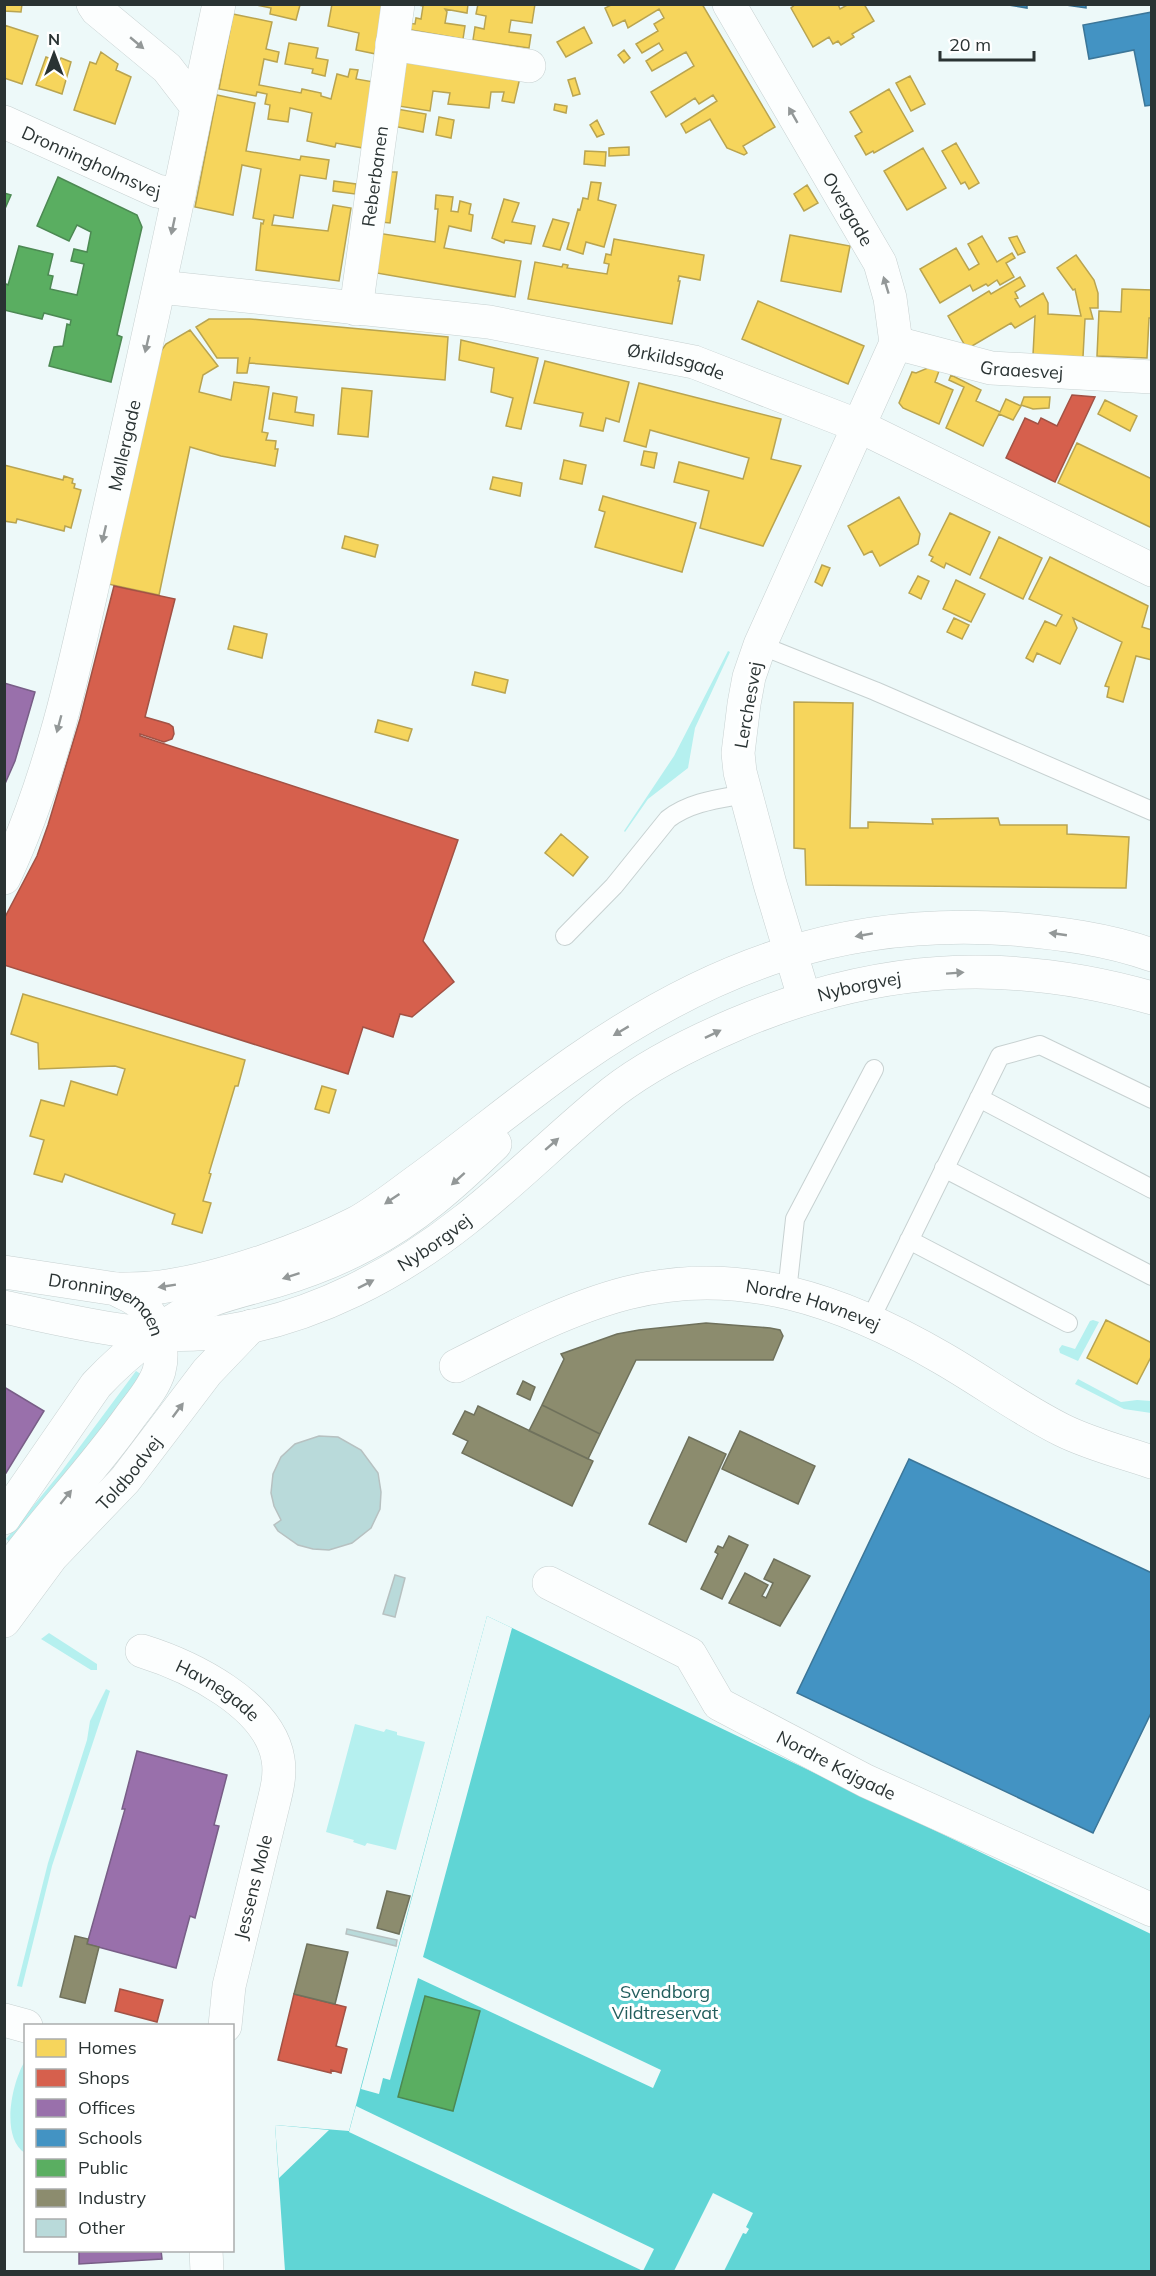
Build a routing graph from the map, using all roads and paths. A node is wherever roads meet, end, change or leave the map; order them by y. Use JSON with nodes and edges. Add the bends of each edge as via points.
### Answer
{"nodes":[{"id":1,"x":93,"y":4,"type":"edge"},
{"id":2,"x":219,"y":4,"type":"edge"},
{"id":3,"x":398,"y":4,"type":"edge"},
{"id":4,"x":729,"y":4,"type":"edge"},
{"id":5,"x":392,"y":44,"type":"junction"},
{"id":6,"x":529,"y":66,"type":"dead end"},
{"id":7,"x":197,"y":107,"type":"junction"},
{"id":8,"x":4,"y":122,"type":"edge"},
{"id":9,"x":179,"y":195,"type":"junction"},
{"id":10,"x":160,"y":287,"type":"junction"},
{"id":11,"x":356,"y":309,"type":"junction"},
{"id":12,"x":896,"y":343,"type":"junction"},
{"id":13,"x":1152,"y":377,"type":"edge"},
{"id":14,"x":859,"y":426,"type":"junction"},
{"id":15,"x":1152,"y":570,"type":"edge"},
{"id":16,"x":760,"y":645,"type":"junction"},
{"id":17,"x":745,"y":794,"type":"junction"},
{"id":18,"x":1152,"y":811,"type":"edge"},
{"id":19,"x":4,"y":878,"type":"edge"},
{"id":20,"x":565,"y":936,"type":"dead end"},
{"id":21,"x":790,"y":951,"type":"junction"},
{"id":22,"x":1152,"y":955,"type":"edge"},
{"id":23,"x":804,"y":997,"type":"junction"},
{"id":24,"x":1152,"y":998,"type":"edge"},
{"id":25,"x":573,"y":1063,"type":"junction"},
{"id":26,"x":874,"y":1069,"type":"dead end"},
{"id":27,"x":979,"y":1098,"type":"junction"},
{"id":28,"x":1152,"y":1099,"type":"edge"},
{"id":29,"x":944,"y":1168,"type":"junction"},
{"id":30,"x":1152,"y":1189,"type":"edge"},
{"id":31,"x":909,"y":1240,"type":"junction"},
{"id":32,"x":4,"y":1272,"type":"edge"},
{"id":33,"x":1152,"y":1276,"type":"edge"},
{"id":34,"x":116,"y":1289,"type":"junction"},
{"id":35,"x":787,"y":1292,"type":"junction"},
{"id":36,"x":4,"y":1307,"type":"edge"},
{"id":37,"x":870,"y":1320,"type":"junction"},
{"id":38,"x":1068,"y":1323,"type":"dead end"},
{"id":39,"x":251,"y":1326,"type":"junction"},
{"id":40,"x":109,"y":1329,"type":"junction"},
{"id":41,"x":158,"y":1333,"type":"junction"},
{"id":42,"x":456,"y":1366,"type":"dead end"},
{"id":43,"x":96,"y":1385,"type":"junction"},
{"id":44,"x":1152,"y":1462,"type":"edge"},
{"id":45,"x":4,"y":1518,"type":"edge"},
{"id":46,"x":4,"y":1575,"type":"edge"},
{"id":47,"x":549,"y":1584,"type":"dead end"},
{"id":48,"x":4,"y":1621,"type":"edge"},
{"id":49,"x":142,"y":1651,"type":"dead end"},
{"id":50,"x":276,"y":1749,"type":"joint"},
{"id":51,"x":1152,"y":1910,"type":"edge"},
{"id":52,"x":4,"y":2020,"type":"edge"},
{"id":53,"x":225,"y":2024,"type":"edge"},
{"id":54,"x":24,"y":2025,"type":"edge"},
{"id":55,"x":206,"y":2252,"type":"edge"},
{"id":56,"x":207,"y":2271,"type":"edge"}],
"edges":[{"from":1,"to":7,"type":"street","one_way":true,"via":[[167,68]]},
{"from":2,"to":7,"type":"street","name":"Møllergade"},
{"from":3,"to":5,"type":"street","name":"Reberbanen"},
{"from":12,"to":4,"type":"street","name":"Overgade","one_way":true,"via":[[880,263]]},
{"from":5,"to":6,"type":"street"},
{"from":5,"to":11,"type":"street","name":"Reberbanen"},
{"from":7,"to":9,"type":"street","name":"Møllergade"},
{"from":8,"to":9,"type":"street","name":"Dronningholmsvej","via":[[157,190]]},
{"from":9,"to":10,"type":"street","name":"Møllergade","one_way":true},
{"from":10,"to":11,"type":"street","name":"Ørkildsgade"},
{"from":10,"to":19,"type":"street","name":"Møllergade","one_way":true,"via":[[58,730],[23,838]]},
{"from":11,"to":14,"type":"street","name":"Ørkildsgade","via":[[489,322],[694,362]]},
{"from":12,"to":13,"type":"street","name":"Graaesvej","via":[[991,368]]},
{"from":12,"to":14,"type":"street"},
{"from":14,"to":15,"type":"street","name":"Ørkildsgade"},
{"from":14,"to":16,"type":"street","name":"Lerchesvej"},
{"from":16,"to":17,"type":"street","name":"Lerchesvej","via":[[749,678],[740,733],[738,753]]},
{"from":16,"to":18,"type":"lane"},
{"from":17,"to":20,"type":"lane","via":[[679,810]]},
{"from":17,"to":21,"type":"street","name":"Lerchesvej"},
{"from":22,"to":21,"type":"street","name":"Nyborgvej","one_way":true,"via":[[1043,931],[944,927],[862,934]]},
{"from":21,"to":23,"type":"street","name":"Lerchesvej"},
{"from":21,"to":25,"type":"street","name":"Nyborgvej","one_way":true,"via":[[686,995]]},
{"from":23,"to":24,"type":"street","name":"Nyborgvej","one_way":true,"via":[[897,977],[979,972],[1044,975]]},
{"from":39,"to":23,"type":"street","name":"Nyborgvej","one_way":true,"via":[[325,1302],[385,1274],[467,1219],[607,1097],[648,1069],[716,1032]]},
{"from":25,"to":34,"type":"street","name":"Nyborgvej","one_way":true,"via":[[357,1222],[285,1252],[209,1276],[169,1286]]},
{"from":25,"to":41,"type":"street","name":"Nyborgvej","one_way":true,"via":[[459,1179],[399,1225],[332,1261],[194,1308]]},
{"from":26,"to":35,"type":"lane","via":[[795,1219]]},
{"from":27,"to":28,"type":"lane","via":[[1000,1056],[1040,1045]]},
{"from":27,"to":29,"type":"lane"},
{"from":27,"to":30,"type":"lane"},
{"from":29,"to":31,"type":"lane"},
{"from":29,"to":33,"type":"lane"},
{"from":31,"to":37,"type":"lane"},
{"from":31,"to":38,"type":"lane"},
{"from":32,"to":34,"type":"street","name":"Dronningemaen"},
{"from":34,"to":41,"type":"street","name":"Dronningemaen","via":[[147,1310]]},
{"from":35,"to":37,"type":"street","name":"Nordre Havnevej"},
{"from":35,"to":42,"type":"street","name":"Nordre Havnevej","via":[[740,1283],[674,1285],[627,1293],[587,1305]]},
{"from":36,"to":40,"type":"street","name":"Dronningemaen"},
{"from":37,"to":44,"type":"street","name":"Nordre Havnevej","via":[[1063,1430]]},
{"from":39,"to":41,"type":"street","name":"Nyborgvej","via":[[211,1333]]},
{"from":48,"to":39,"type":"street","name":"Toldbodvej","one_way":true,"via":[[52,1556],[119,1486],[207,1372]]},
{"from":40,"to":41,"type":"street","name":"Dronningemaen"},
{"from":40,"to":43,"type":"street"},
{"from":41,"to":43,"type":"street"},
{"from":46,"to":41,"type":"street","name":"Toldbodvej","one_way":true,"via":[[152,1386],[161,1358]]},
{"from":43,"to":45,"type":"street"},
{"from":47,"to":51,"type":"street","name":"Nordre Kajgade","via":[[690,1654],[719,1704],[866,1781]]},
{"from":49,"to":50,"type":"street","name":"Havnegade","via":[[190,1670],[235,1698],[263,1725]]},
{"from":50,"to":53,"type":"street","name":"Jessens Mole","via":[[278,1784],[230,1986]]},
{"from":52,"to":54,"type":"street"},
{"from":55,"to":56,"type":"street"}]}
